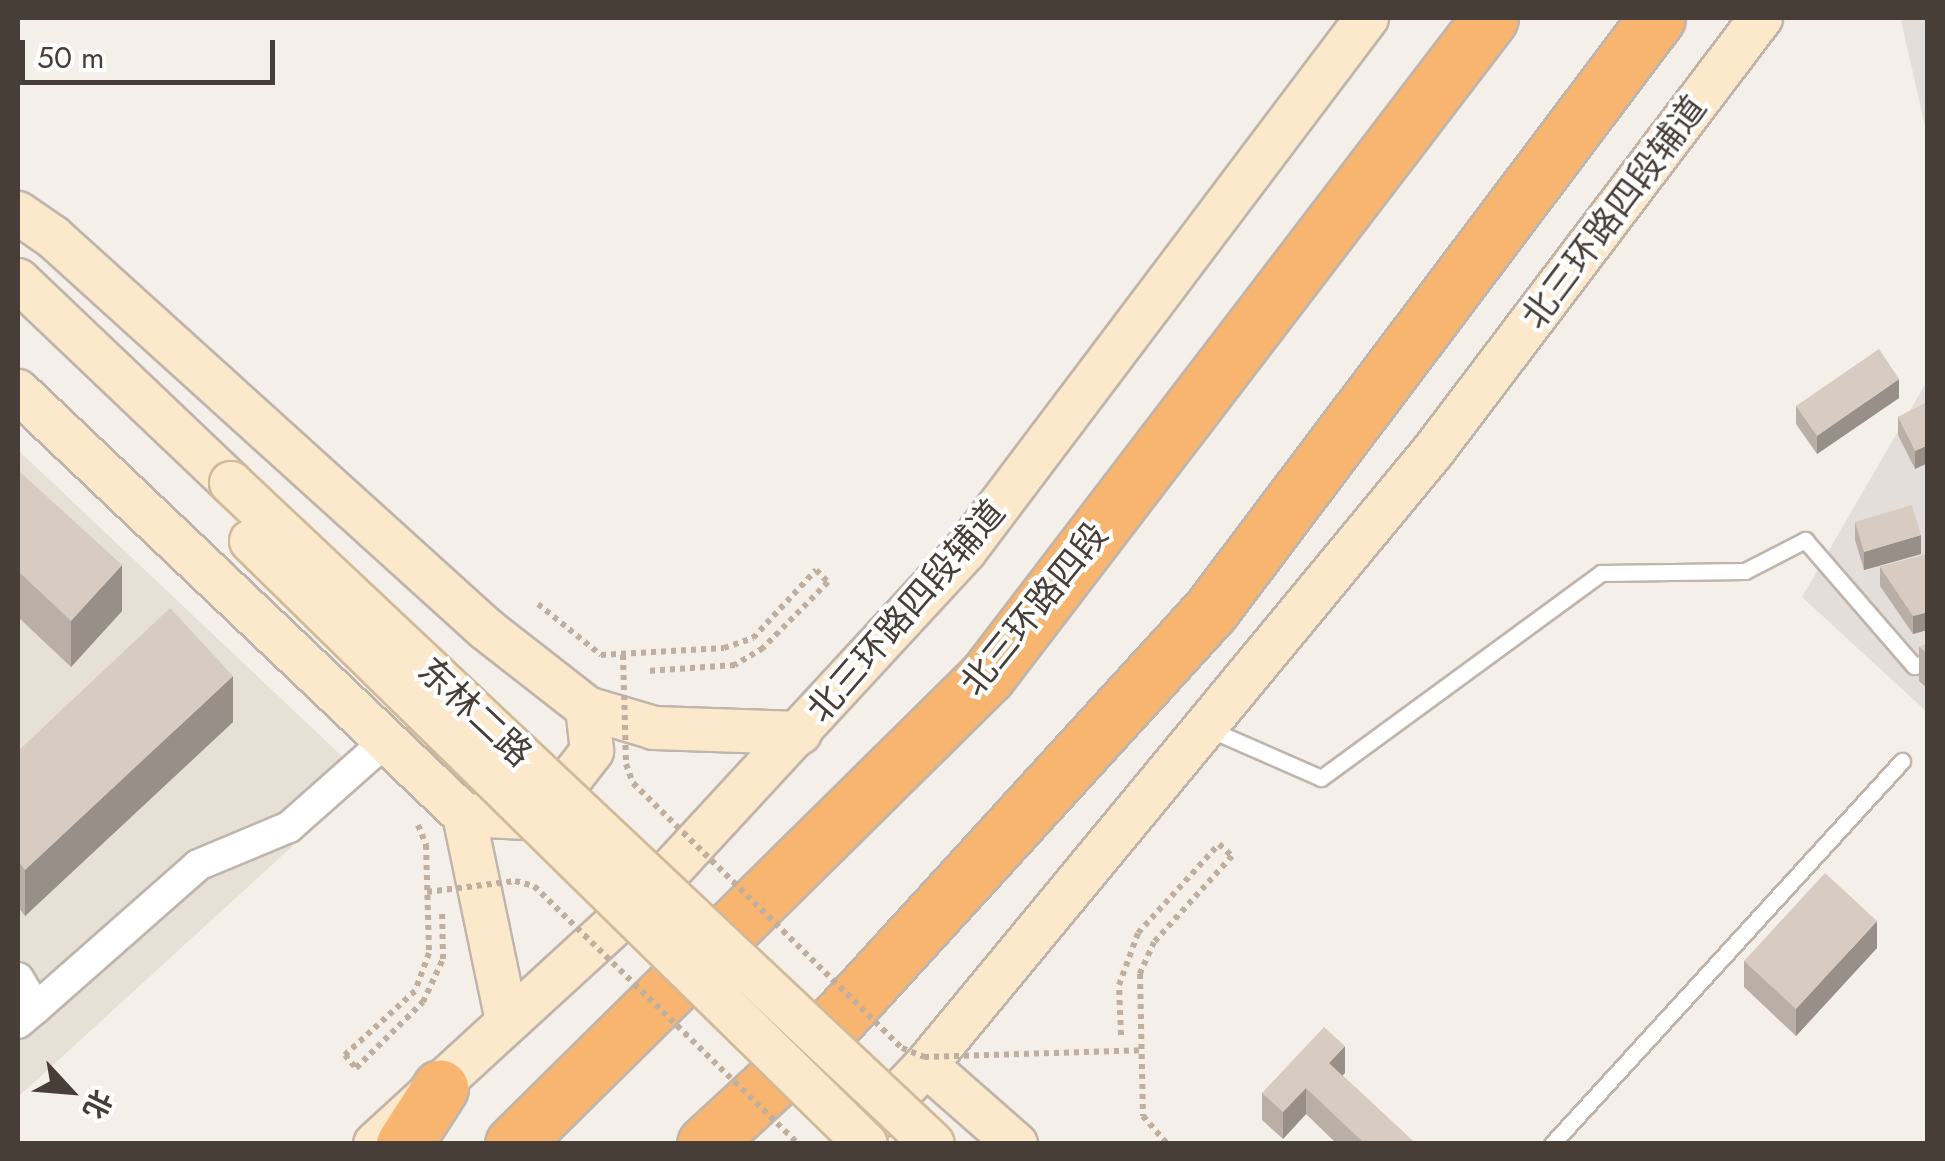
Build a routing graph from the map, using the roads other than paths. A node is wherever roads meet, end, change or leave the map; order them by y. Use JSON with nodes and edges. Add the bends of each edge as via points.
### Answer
{"nodes":[{"id":1,"x":1367,"y":18,"type":"edge"},
{"id":2,"x":1490,"y":18,"type":"edge"},
{"id":3,"x":1657,"y":18,"type":"edge"},
{"id":4,"x":1761,"y":18,"type":"edge"},
{"id":5,"x":18,"y":213,"type":"edge"},
{"id":6,"x":18,"y":280,"type":"edge"},
{"id":7,"x":18,"y":318,"type":"edge"},
{"id":8,"x":18,"y":391,"type":"edge"},
{"id":9,"x":221,"y":493,"type":"junction"},
{"id":10,"x":1928,"y":662,"type":"edge"},
{"id":11,"x":588,"y":708,"type":"junction"},
{"id":12,"x":1205,"y":727,"type":"junction"},
{"id":13,"x":800,"y":733,"type":"junction"},
{"id":14,"x":386,"y":741,"type":"junction"},
{"id":15,"x":1902,"y":761,"type":"dead end"},
{"id":16,"x":464,"y":815,"type":"junction"},
{"id":17,"x":18,"y":978,"type":"edge"},
{"id":18,"x":26,"y":1015,"type":"edge"},
{"id":19,"x":508,"y":1022,"type":"junction"},
{"id":20,"x":926,"y":1065,"type":"junction"},
{"id":21,"x":440,"y":1088,"type":"junction"},
{"id":22,"x":375,"y":1144,"type":"edge"},
{"id":23,"x":404,"y":1144,"type":"edge"},
{"id":24,"x":514,"y":1144,"type":"edge"},
{"id":25,"x":706,"y":1144,"type":"edge"},
{"id":26,"x":851,"y":1144,"type":"edge"},
{"id":27,"x":866,"y":1144,"type":"edge"},
{"id":28,"x":933,"y":1144,"type":"edge"},
{"id":29,"x":1016,"y":1144,"type":"edge"},
{"id":30,"x":1552,"y":1144,"type":"edge"}],
"edges":[{"from":1,"to":13,"type":"main road","name":"北三环路四段辅道","via":[[965,551]]},
{"from":2,"to":24,"type":"highway","name":"北三环路四段","via":[[987,676]]},
{"from":3,"to":25,"type":"highway","via":[[1211,610],[824,1034]]},
{"from":4,"to":12,"type":"main road","name":"北三环路四段辅道","via":[[1434,450]]},
{"from":5,"to":11,"type":"main road","via":[[53,237],[486,629]]},
{"from":6,"to":9,"type":"main road","name":"东林二路"},
{"from":7,"to":9,"type":"main road","name":"东林二路"},
{"from":8,"to":14,"type":"main road"},
{"from":9,"to":27,"type":"main road","name":"东林二路","bridge":true},
{"from":9,"to":28,"type":"main road","name":"东林二路","bridge":true},
{"from":10,"to":12,"type":"lane","via":[[1914,666],[1805,540],[1745,571],[1601,574],[1322,778]]},
{"from":11,"to":13,"type":"main road","via":[[654,728]]},
{"from":11,"to":16,"type":"main road","via":[[592,751],[552,803],[526,818]]},
{"from":12,"to":20,"type":"main road","name":"北三环路四段辅道"},
{"from":13,"to":19,"type":"main road","name":"北三环路四段辅道","via":[[654,888]]},
{"from":14,"to":16,"type":"main road"},
{"from":14,"to":18,"type":"street","via":[[290,827],[198,866]]},
{"from":15,"to":30,"type":"lane"},
{"from":16,"to":19,"type":"main road"},
{"from":17,"to":18,"type":"street"},
{"from":19,"to":21,"type":"main road","name":"北三环路四段辅道"},
{"from":20,"to":26,"type":"main road","name":"北三环路四段辅道"},
{"from":20,"to":29,"type":"main road"},
{"from":21,"to":22,"type":"main road","name":"北三环路四段辅道"},
{"from":21,"to":23,"type":"highway"}]}
